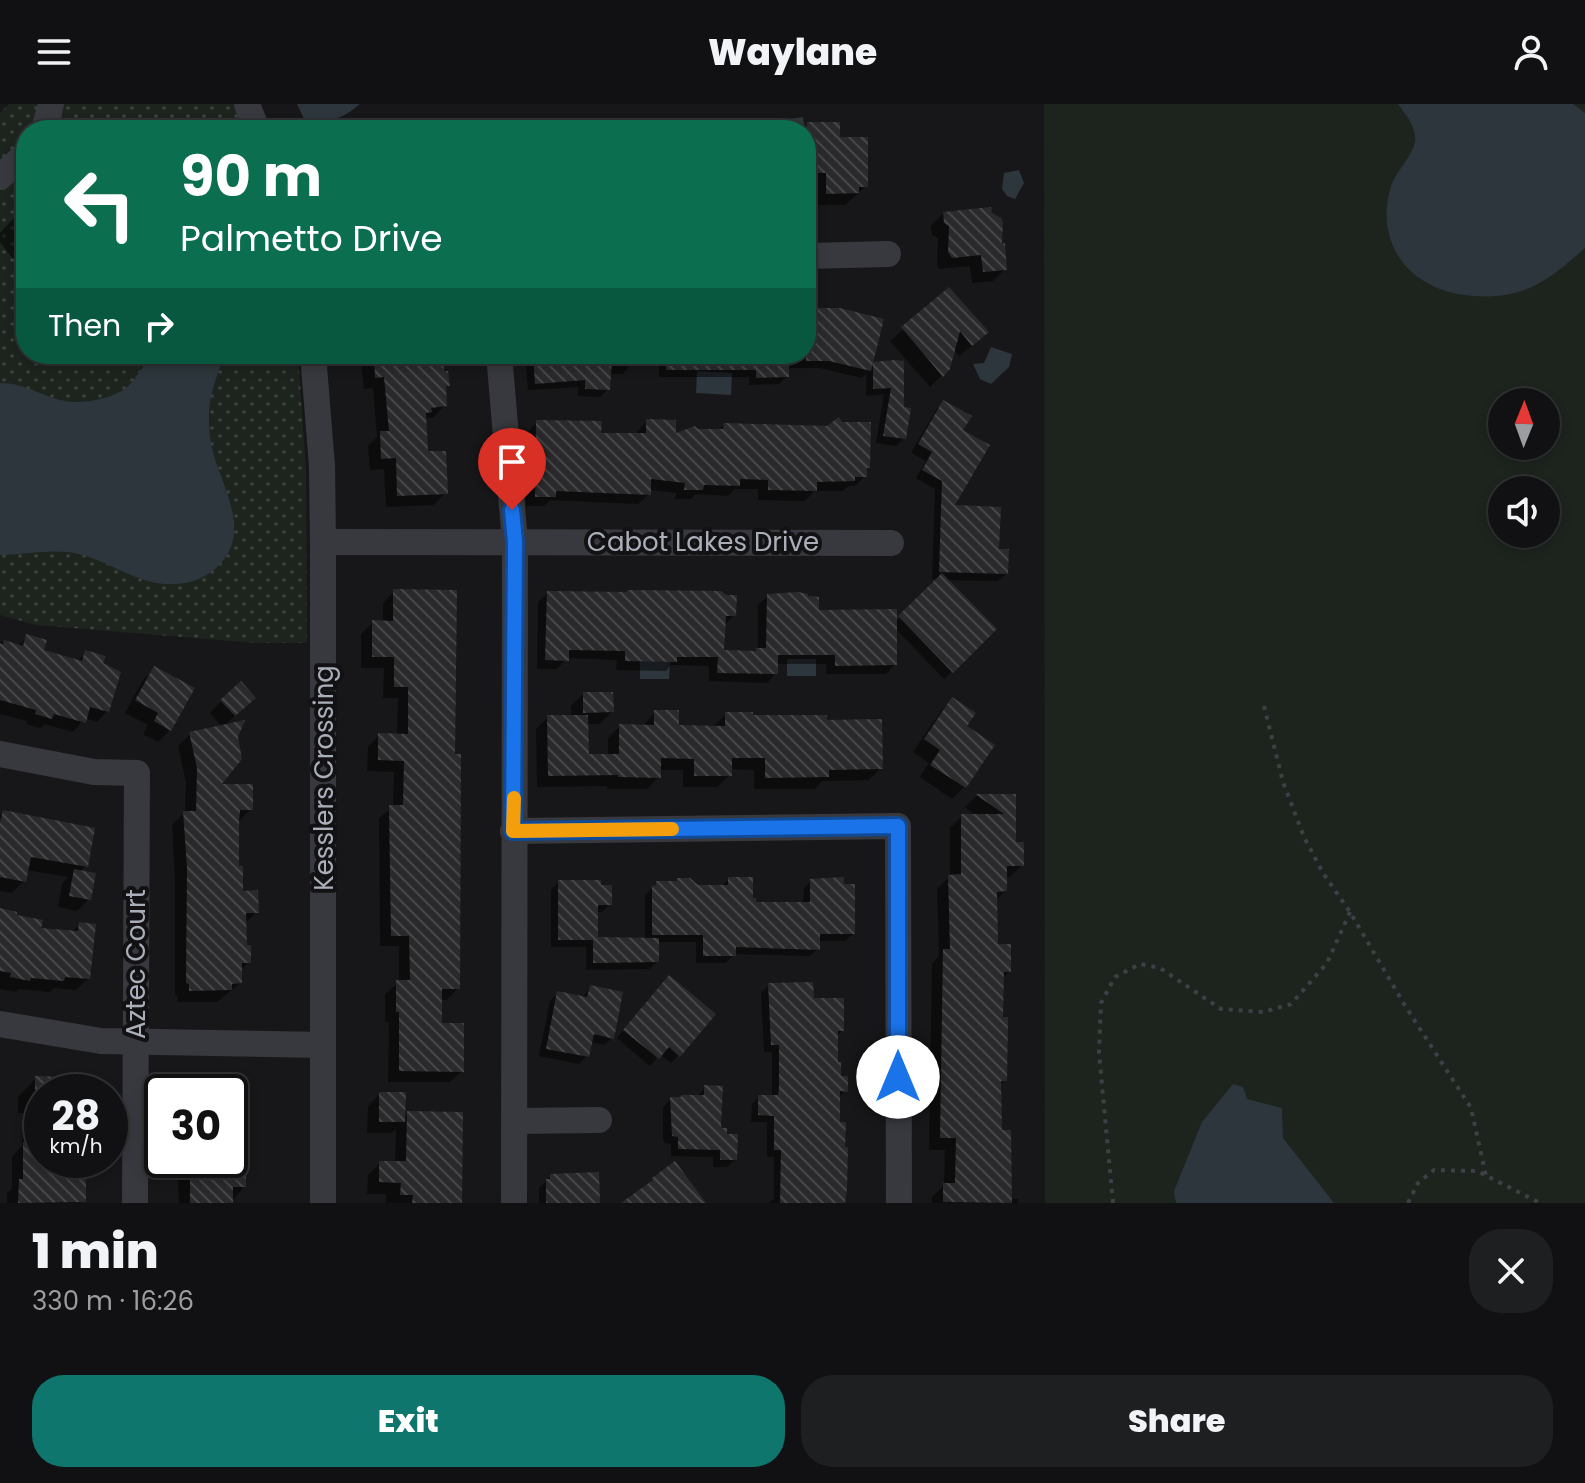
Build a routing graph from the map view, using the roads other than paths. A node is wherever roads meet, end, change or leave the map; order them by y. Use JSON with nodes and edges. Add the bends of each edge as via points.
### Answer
{"nodes":[{"id":1,"x":16,"y":163,"type":"edge"},
{"id":2,"x":0,"y":177,"type":"edge"},
{"id":3,"x":888,"y":254,"type":"dead end"},
{"id":4,"x":816,"y":256,"type":"edge"},
{"id":5,"x":314,"y":364,"type":"edge"},
{"id":6,"x":500,"y":364,"type":"edge"},
{"id":7,"x":323,"y":542,"type":"junction"},
{"id":8,"x":515,"y":542,"type":"junction"},
{"id":9,"x":891,"y":543,"type":"dead end"},
{"id":10,"x":0,"y":754,"type":"edge"},
{"id":11,"x":513,"y":831,"type":"junction"},
{"id":12,"x":0,"y":1024,"type":"edge"},
{"id":13,"x":136,"y":1041,"type":"junction"},
{"id":14,"x":323,"y":1045,"type":"junction"},
{"id":15,"x":599,"y":1120,"type":"dead end"},
{"id":16,"x":515,"y":1121,"type":"junction"},
{"id":17,"x":135,"y":1203,"type":"edge"},
{"id":18,"x":323,"y":1203,"type":"edge"},
{"id":19,"x":514,"y":1203,"type":"edge"},
{"id":20,"x":899,"y":1203,"type":"edge"}],
"edges":[{"from":1,"to":2,"type":"street"},
{"from":3,"to":4,"type":"street"},
{"from":5,"to":7,"type":"street","name":"Kesslers Crossing"},
{"from":6,"to":8,"type":"street"},
{"from":7,"to":8,"type":"street","name":"Cabot Lakes Drive"},
{"from":7,"to":14,"type":"street","name":"Kesslers Crossing"},
{"from":8,"to":9,"type":"street","name":"Cabot Lakes Drive"},
{"from":8,"to":11,"type":"street"},
{"from":10,"to":13,"type":"street","name":"Aztec Court","via":[[94,772],[137,773]]},
{"from":11,"to":16,"type":"street"},
{"from":11,"to":20,"type":"street","via":[[898,826]]},
{"from":12,"to":13,"type":"street","via":[[101,1041]]},
{"from":13,"to":14,"type":"street"},
{"from":13,"to":17,"type":"street","name":"Aztec Court"},
{"from":14,"to":18,"type":"street","name":"Kesslers Crossing"},
{"from":15,"to":16,"type":"street"},
{"from":16,"to":19,"type":"street"}]}
